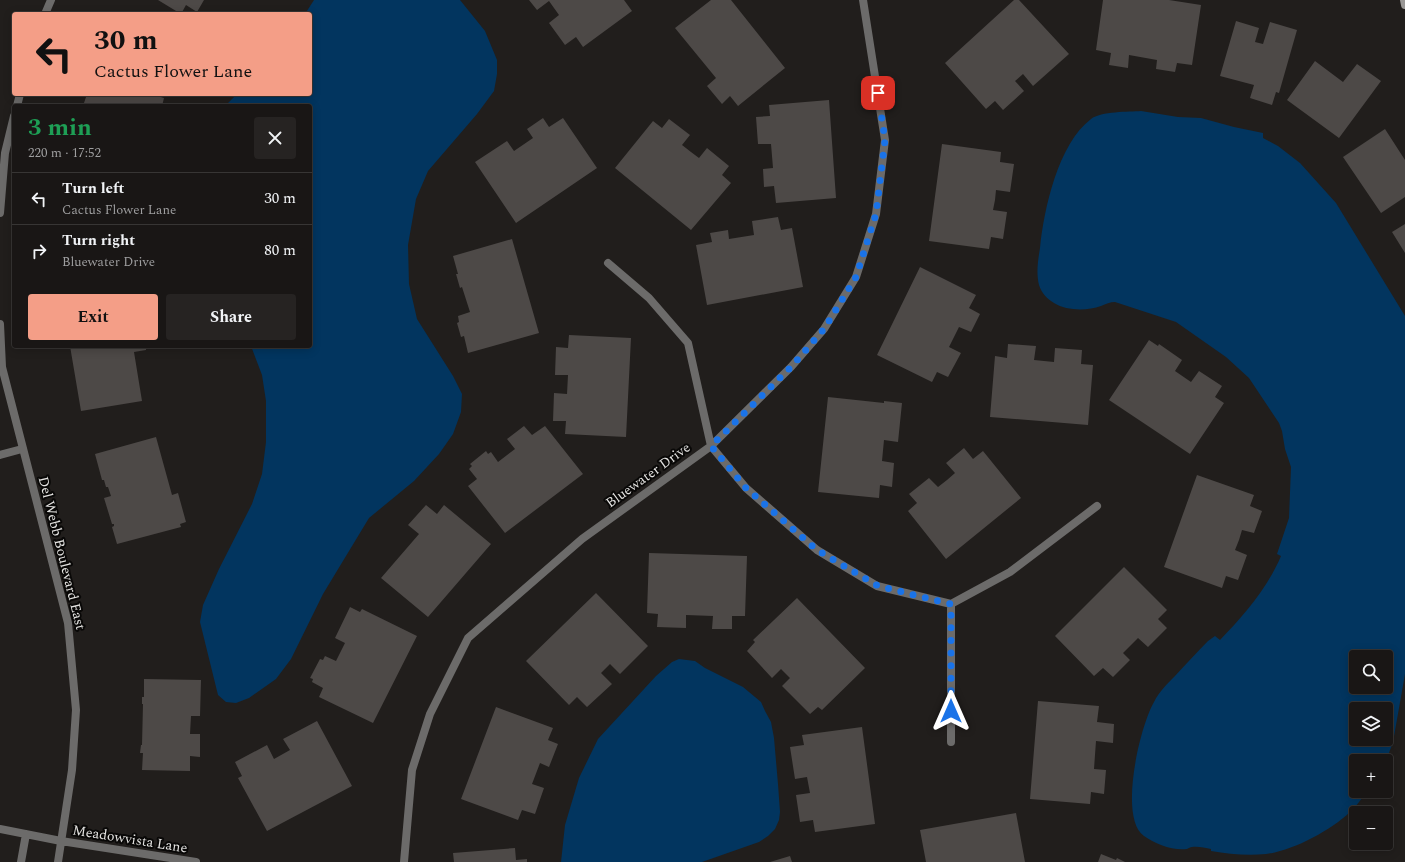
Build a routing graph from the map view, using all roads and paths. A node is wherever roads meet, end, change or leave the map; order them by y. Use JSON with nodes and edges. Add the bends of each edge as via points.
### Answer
{"nodes":[{"id":1,"x":51,"y":0,"type":"edge"},
{"id":2,"x":863,"y":0,"type":"edge"},
{"id":3,"x":1404,"y":0,"type":"edge"},
{"id":4,"x":1405,"y":5,"type":"edge"},
{"id":5,"x":46,"y":12,"type":"edge"},
{"id":6,"x":12,"y":124,"type":"edge"},
{"id":7,"x":0,"y":213,"type":"edge"},
{"id":8,"x":608,"y":263,"type":"dead end"},
{"id":9,"x":0,"y":324,"type":"edge"},
{"id":10,"x":711,"y":446,"type":"junction"},
{"id":11,"x":22,"y":450,"type":"junction"},
{"id":12,"x":0,"y":455,"type":"edge"},
{"id":13,"x":1097,"y":506,"type":"dead end"},
{"id":14,"x":951,"y":604,"type":"junction"},
{"id":15,"x":951,"y":742,"type":"dead end"},
{"id":16,"x":0,"y":829,"type":"edge"},
{"id":17,"x":26,"y":834,"type":"junction"},
{"id":18,"x":61,"y":841,"type":"junction"},
{"id":19,"x":21,"y":862,"type":"edge"},
{"id":20,"x":58,"y":862,"type":"edge"},
{"id":21,"x":196,"y":862,"type":"edge"},
{"id":22,"x":404,"y":862,"type":"edge"}],
"edges":[{"from":1,"to":5,"type":"street"},
{"from":2,"to":10,"type":"street","name":"Bluewater Drive","via":[[885,140],[876,214],[856,277],[824,329],[791,367]]},
{"from":3,"to":4,"type":"street"},
{"from":6,"to":7,"type":"street","via":[[5,153]]},
{"from":8,"to":10,"type":"street","via":[[649,298],[688,343]]},
{"from":9,"to":11,"type":"street","name":"Del Webb Boulevard East","via":[[2,367]]},
{"from":10,"to":14,"type":"street","via":[[746,488],[817,550],[878,586]]},
{"from":10,"to":22,"type":"street","name":"Bluewater Drive","via":[[582,539],[468,638],[430,714],[412,770]]},
{"from":11,"to":12,"type":"street"},
{"from":11,"to":18,"type":"street","name":"Del Webb Boulevard East","via":[[68,623],[76,710],[72,770]]},
{"from":13,"to":14,"type":"street","via":[[1010,572]]},
{"from":14,"to":15,"type":"street"},
{"from":16,"to":17,"type":"street","name":"Meadowvista Lane"},
{"from":17,"to":18,"type":"street","name":"Meadowvista Lane"},
{"from":17,"to":19,"type":"street"},
{"from":18,"to":20,"type":"street","name":"Del Webb Boulevard East"},
{"from":18,"to":21,"type":"street","name":"Meadowvista Lane"}]}
